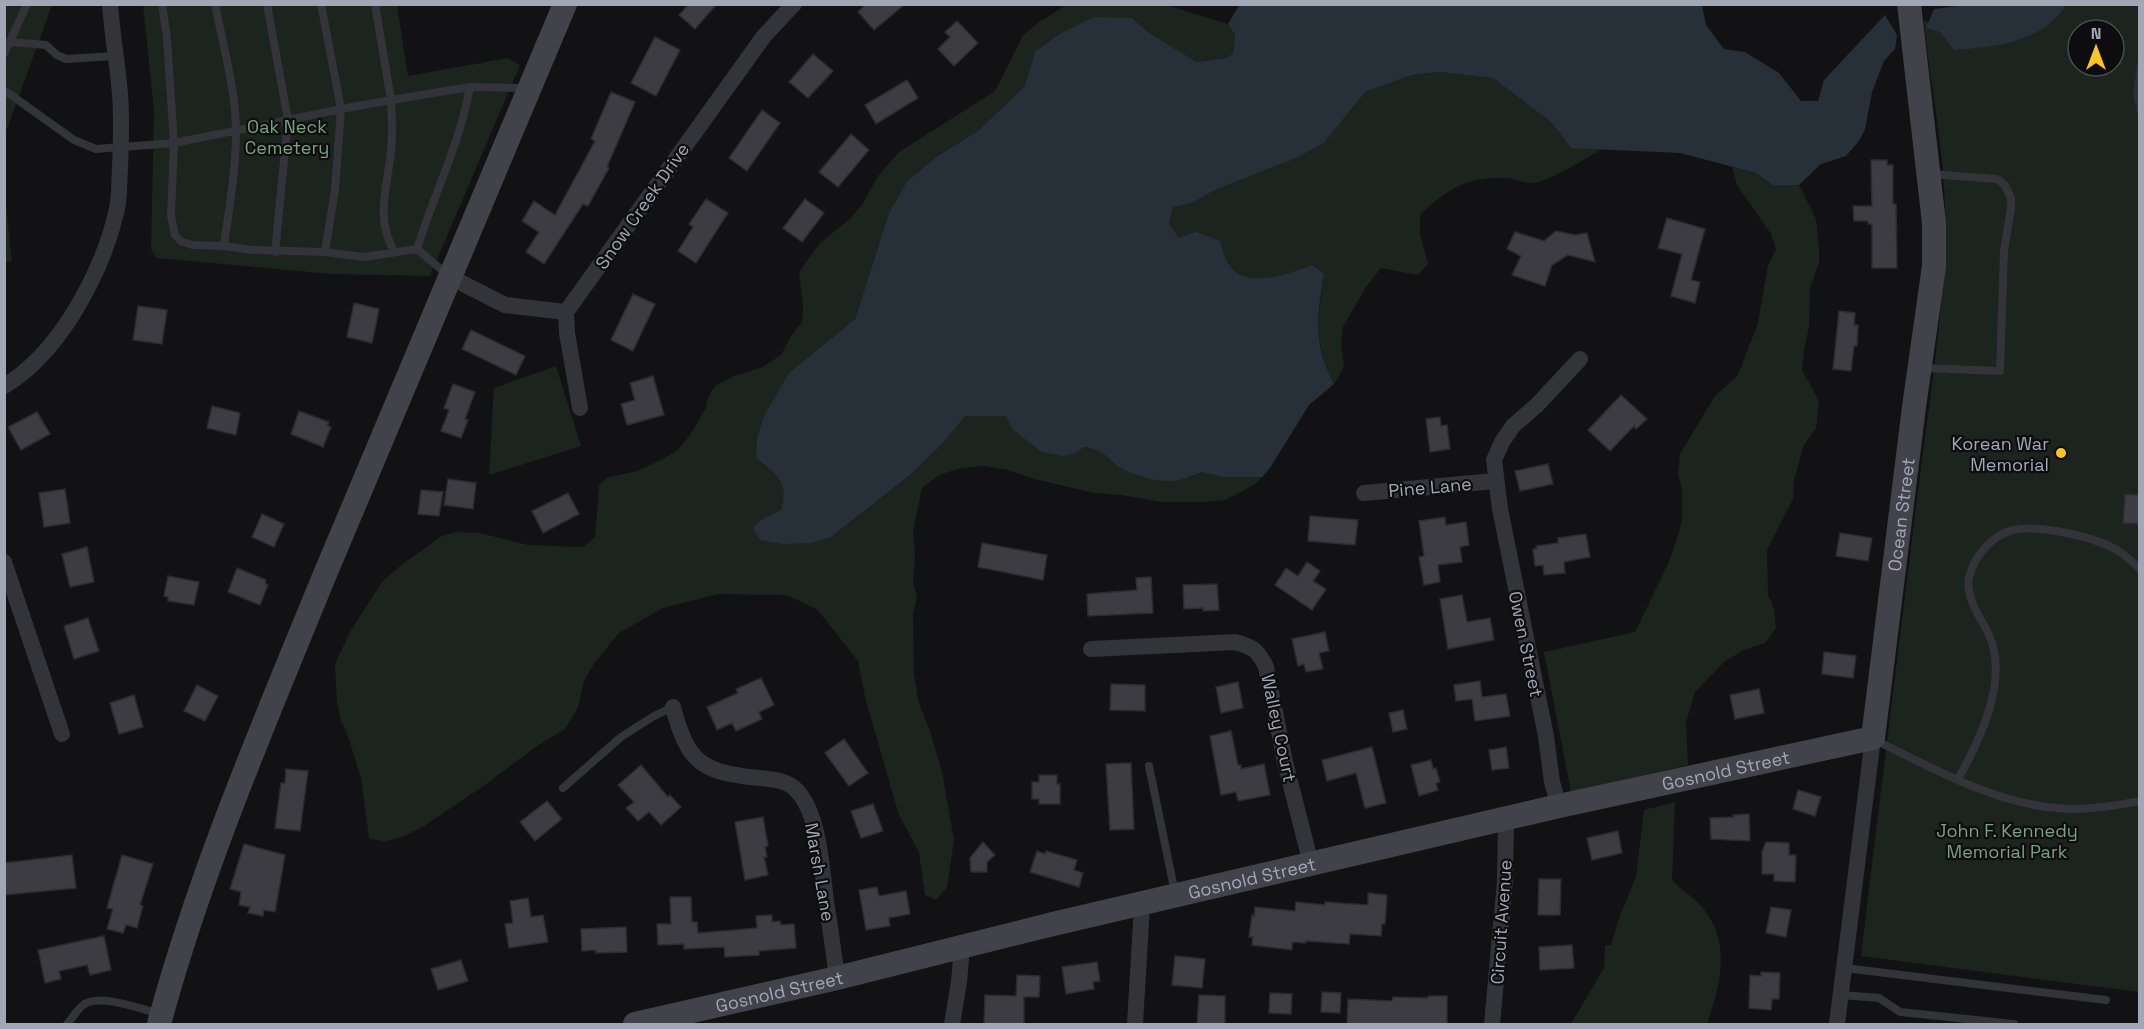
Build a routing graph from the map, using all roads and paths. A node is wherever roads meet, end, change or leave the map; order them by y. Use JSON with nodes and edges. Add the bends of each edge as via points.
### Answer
{"nodes":[{"id":1,"x":27,"y":4,"type":"edge"},
{"id":2,"x":110,"y":4,"type":"edge"},
{"id":3,"x":162,"y":4,"type":"edge"},
{"id":4,"x":215,"y":4,"type":"edge"},
{"id":5,"x":267,"y":4,"type":"edge"},
{"id":6,"x":321,"y":4,"type":"edge"},
{"id":7,"x":375,"y":4,"type":"edge"},
{"id":8,"x":565,"y":4,"type":"edge"},
{"id":9,"x":794,"y":4,"type":"edge"},
{"id":10,"x":1909,"y":4,"type":"edge"},
{"id":11,"x":11,"y":42,"type":"junction"},
{"id":12,"x":4,"y":54,"type":"edge"},
{"id":13,"x":115,"y":56,"type":"junction"},
{"id":14,"x":470,"y":87,"type":"junction"},
{"id":15,"x":530,"y":88,"type":"junction"},
{"id":16,"x":4,"y":90,"type":"edge"},
{"id":17,"x":391,"y":100,"type":"junction"},
{"id":18,"x":341,"y":109,"type":"junction"},
{"id":19,"x":288,"y":120,"type":"junction"},
{"id":20,"x":236,"y":130,"type":"junction"},
{"id":21,"x":174,"y":143,"type":"junction"},
{"id":22,"x":121,"y":147,"type":"junction"},
{"id":23,"x":1928,"y":174,"type":"junction"},
{"id":24,"x":224,"y":246,"type":"junction"},
{"id":25,"x":417,"y":249,"type":"junction"},
{"id":26,"x":275,"y":252,"type":"junction"},
{"id":27,"x":326,"y":252,"type":"junction"},
{"id":28,"x":394,"y":252,"type":"junction"},
{"id":29,"x":450,"y":277,"type":"junction"},
{"id":30,"x":566,"y":312,"type":"junction"},
{"id":31,"x":1580,"y":359,"type":"dead end"},
{"id":32,"x":1920,"y":368,"type":"junction"},
{"id":33,"x":4,"y":386,"type":"edge"},
{"id":34,"x":580,"y":408,"type":"dead end"},
{"id":35,"x":1495,"y":481,"type":"junction"},
{"id":36,"x":1364,"y":493,"type":"dead end"},
{"id":37,"x":4,"y":562,"type":"edge"},
{"id":38,"x":2139,"y":569,"type":"edge"},
{"id":39,"x":1092,"y":649,"type":"dead end"},
{"id":40,"x":673,"y":707,"type":"joint"},
{"id":41,"x":62,"y":734,"type":"dead end"},
{"id":42,"x":1873,"y":738,"type":"junction"},
{"id":43,"x":1149,"y":766,"type":"dead end"},
{"id":44,"x":1958,"y":779,"type":"junction"},
{"id":45,"x":563,"y":788,"type":"dead end"},
{"id":46,"x":2139,"y":801,"type":"edge"},
{"id":47,"x":1559,"y":806,"type":"junction"},
{"id":48,"x":1506,"y":819,"type":"junction"},
{"id":49,"x":1311,"y":864,"type":"junction"},
{"id":50,"x":1176,"y":896,"type":"junction"},
{"id":51,"x":1142,"y":905,"type":"junction"},
{"id":52,"x":962,"y":947,"type":"junction"},
{"id":53,"x":1845,"y":968,"type":"junction"},
{"id":54,"x":837,"y":978,"type":"junction"},
{"id":55,"x":1841,"y":995,"type":"junction"},
{"id":56,"x":2106,"y":1000,"type":"dead end"},
{"id":57,"x":160,"y":1020,"type":"edge"},
{"id":58,"x":67,"y":1024,"type":"edge"},
{"id":59,"x":634,"y":1024,"type":"edge"},
{"id":60,"x":952,"y":1024,"type":"edge"},
{"id":61,"x":1135,"y":1024,"type":"edge"},
{"id":62,"x":1492,"y":1024,"type":"edge"},
{"id":63,"x":1837,"y":1024,"type":"edge"},
{"id":64,"x":2014,"y":1024,"type":"edge"}],
"edges":[{"from":1,"to":11,"type":"lane"},
{"from":2,"to":13,"type":"street"},
{"from":3,"to":21,"type":"lane"},
{"from":4,"to":20,"type":"lane"},
{"from":5,"to":19,"type":"lane"},
{"from":6,"to":18,"type":"lane"},
{"from":7,"to":17,"type":"lane"},
{"from":8,"to":15,"type":"main road"},
{"from":9,"to":30,"type":"street","name":"Snow Creek Drive","via":[[764,36]]},
{"from":10,"to":23,"type":"main road","name":"Ocean Street"},
{"from":11,"to":12,"type":"lane"},
{"from":11,"to":13,"type":"lane","via":[[46,45],[66,59]]},
{"from":13,"to":22,"type":"street"},
{"from":14,"to":15,"type":"lane"},
{"from":14,"to":17,"type":"lane"},
{"from":14,"to":25,"type":"lane","via":[[459,136]]},
{"from":15,"to":29,"type":"main road"},
{"from":16,"to":22,"type":"lane","via":[[74,140],[96,149]]},
{"from":17,"to":18,"type":"lane"},
{"from":17,"to":28,"type":"lane","via":[[392,150],[383,221]]},
{"from":18,"to":19,"type":"lane"},
{"from":18,"to":27,"type":"lane"},
{"from":19,"to":20,"type":"lane"},
{"from":19,"to":26,"type":"lane"},
{"from":20,"to":21,"type":"lane"},
{"from":20,"to":24,"type":"lane"},
{"from":21,"to":22,"type":"lane"},
{"from":21,"to":24,"type":"lane","via":[[171,216],[175,235],[193,245]]},
{"from":22,"to":33,"type":"street","via":[[116,214],[85,294],[56,339]]},
{"from":23,"to":32,"type":"main road","name":"Ocean Street","via":[[1935,266]]},
{"from":23,"to":32,"type":"lane","via":[[1997,178],[2005,185],[2012,208],[2004,251],[2000,371]]},
{"from":24,"to":26,"type":"lane"},
{"from":25,"to":28,"type":"lane"},
{"from":25,"to":29,"type":"lane"},
{"from":26,"to":27,"type":"lane"},
{"from":27,"to":28,"type":"lane","via":[[364,257]]},
{"from":29,"to":30,"type":"street","via":[[505,305]]},
{"from":29,"to":57,"type":"main road","via":[[238,788]]},
{"from":30,"to":34,"type":"street"},
{"from":31,"to":35,"type":"street","name":"Owen Street","via":[[1502,441],[1494,460]]},
{"from":32,"to":42,"type":"main road","name":"Ocean Street"},
{"from":35,"to":36,"type":"street","name":"Pine Lane"},
{"from":35,"to":47,"type":"street","name":"Owen Street"},
{"from":37,"to":41,"type":"street"},
{"from":38,"to":44,"type":"lane","via":[[2116,549],[2065,533],[2015,529],[1998,535],[1984,548],[1969,577],[1969,592],[1990,638],[1996,664],[1986,722]]},
{"from":39,"to":49,"type":"street","name":"Walley Court","via":[[1235,642],[1260,653]]},
{"from":40,"to":45,"type":"lane","via":[[621,737]]},
{"from":40,"to":54,"type":"street","name":"Marsh Lane","via":[[680,735],[704,765],[795,788],[813,819],[819,845]]},
{"from":42,"to":44,"type":"lane"},
{"from":42,"to":47,"type":"main road","name":"Gosnold Street"},
{"from":42,"to":53,"type":"street","name":"Ocean Street"},
{"from":43,"to":50,"type":"lane"},
{"from":44,"to":46,"type":"lane","via":[[2011,799],[2058,808],[2097,808]]},
{"from":47,"to":48,"type":"main road","name":"Gosnold Street"},
{"from":48,"to":49,"type":"main road","name":"Gosnold Street"},
{"from":48,"to":62,"type":"street","name":"Circuit Avenue","via":[[1505,881]]},
{"from":49,"to":50,"type":"main road","name":"Gosnold Street"},
{"from":50,"to":51,"type":"main road","name":"Gosnold Street"},
{"from":51,"to":52,"type":"main road","name":"Gosnold Street"},
{"from":51,"to":61,"type":"street"},
{"from":52,"to":54,"type":"main road","name":"Gosnold Street"},
{"from":52,"to":60,"type":"street"},
{"from":53,"to":55,"type":"street","name":"Ocean Street"},
{"from":53,"to":56,"type":"lane"},
{"from":54,"to":59,"type":"main road","name":"Gosnold Street"},
{"from":55,"to":63,"type":"street","name":"Ocean Street"},
{"from":55,"to":64,"type":"lane","via":[[1879,998],[1900,1012]]},
{"from":57,"to":58,"type":"lane","via":[[118,1003],[97,1000],[82,1006]]}]}
